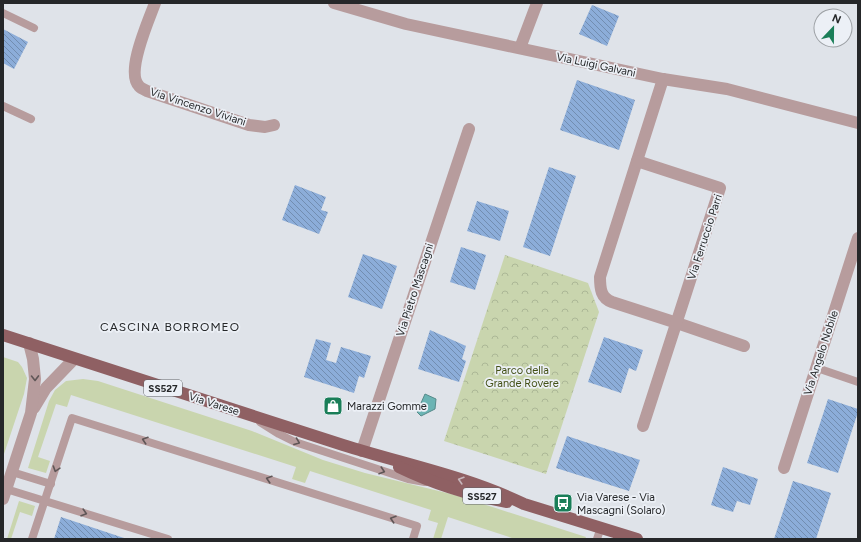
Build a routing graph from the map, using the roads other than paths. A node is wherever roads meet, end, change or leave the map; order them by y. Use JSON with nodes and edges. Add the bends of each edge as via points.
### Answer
{"nodes":[{"id":1,"x":155,"y":3,"type":"edge"},
{"id":2,"x":334,"y":3,"type":"edge"},
{"id":3,"x":537,"y":3,"type":"edge"},
{"id":4,"x":3,"y":13,"type":"edge"},
{"id":5,"x":34,"y":28,"type":"dead end"},
{"id":6,"x":520,"y":48,"type":"junction"},
{"id":7,"x":663,"y":79,"type":"junction"},
{"id":8,"x":3,"y":106,"type":"edge"},
{"id":9,"x":31,"y":119,"type":"dead end"},
{"id":10,"x":858,"y":123,"type":"edge"},
{"id":11,"x":274,"y":125,"type":"dead end"},
{"id":12,"x":469,"y":128,"type":"dead end"},
{"id":13,"x":637,"y":161,"type":"junction"},
{"id":14,"x":858,"y":238,"type":"edge"},
{"id":15,"x":677,"y":323,"type":"junction"},
{"id":16,"x":3,"y":335,"type":"edge"},
{"id":17,"x":29,"y":343,"type":"junction"},
{"id":18,"x":744,"y":346,"type":"dead end"},
{"id":19,"x":74,"y":359,"type":"junction"},
{"id":20,"x":817,"y":368,"type":"junction"},
{"id":21,"x":858,"y":382,"type":"edge"},
{"id":22,"x":31,"y":413,"type":"junction"},
{"id":23,"x":251,"y":416,"type":"junction"},
{"id":24,"x":643,"y":426,"type":"dead end"},
{"id":25,"x":362,"y":451,"type":"junction"},
{"id":26,"x":379,"y":457,"type":"junction"},
{"id":27,"x":784,"y":468,"type":"dead end"},
{"id":28,"x":12,"y":472,"type":"junction"},
{"id":29,"x":51,"y":484,"type":"junction"},
{"id":30,"x":441,"y":484,"type":"junction"},
{"id":31,"x":5,"y":494,"type":"edge"},
{"id":32,"x":45,"y":500,"type":"junction"},
{"id":33,"x":524,"y":504,"type":"junction"},
{"id":34,"x":601,"y":527,"type":"junction"},
{"id":35,"x":32,"y":539,"type":"edge"},
{"id":36,"x":168,"y":539,"type":"edge"},
{"id":37,"x":413,"y":539,"type":"edge"},
{"id":38,"x":597,"y":539,"type":"edge"},
{"id":39,"x":637,"y":539,"type":"edge"}],
"edges":[{"from":1,"to":11,"type":"street","name":"Via Vincenzo Viviani","via":[[135,61],[134,76],[138,86],[249,125]]},
{"from":2,"to":6,"type":"street","name":"Via Luigi Galvani","via":[[406,24]]},
{"from":3,"to":6,"type":"street"},
{"from":4,"to":5,"type":"lane"},
{"from":6,"to":7,"type":"street","name":"Via Luigi Galvani"},
{"from":7,"to":10,"type":"street","name":"Via Luigi Galvani","via":[[727,89]]},
{"from":7,"to":13,"type":"street"},
{"from":8,"to":9,"type":"lane"},
{"from":12,"to":25,"type":"street","name":"Via Pietro Mascagni"},
{"from":13,"to":15,"type":"street","via":[[600,277],[600,289],[606,300]]},
{"from":13,"to":15,"type":"street","name":"Via Ferruccio Parri","via":[[720,188]]},
{"from":14,"to":20,"type":"street","name":"Via Angelo Nobile"},
{"from":15,"to":18,"type":"street"},
{"from":15,"to":24,"type":"street","name":"Via Ferruccio Parri"},
{"from":16,"to":17,"type":"main road","name":"Via Varese","number":"SS527"},
{"from":17,"to":19,"type":"main road","name":"Via Varese","number":"SS527"},
{"from":17,"to":22,"type":"street","one_way":true,"via":[[35,379]]},
{"from":19,"to":22,"type":"street","via":[[46,388]]},
{"from":19,"to":23,"type":"main road","name":"Via Varese","number":"SS527"},
{"from":20,"to":21,"type":"lane"},
{"from":20,"to":27,"type":"street","name":"Via Angelo Nobile"},
{"from":22,"to":28,"type":"street"},
{"from":23,"to":25,"type":"main road","name":"Via Varese","number":"SS527"},
{"from":23,"to":30,"type":"lane","one_way":true,"via":[[295,442],[408,479]]},
{"from":25,"to":26,"type":"main road","name":"Via Varese","number":"SS527"},
{"from":26,"to":30,"type":"main road","name":"Via Varese","number":"SS527"},
{"from":33,"to":26,"type":"main road","name":"Via Varese","number":"SS527","one_way":true,"via":[[499,492],[421,467]]},
{"from":28,"to":29,"type":"lane"},
{"from":28,"to":31,"type":"street"},
{"from":29,"to":32,"type":"lane"},
{"from":37,"to":29,"type":"lane","one_way":true,"via":[[417,526],[72,418]]},
{"from":30,"to":33,"type":"main road","name":"Via Varese","number":"SS527","via":[[485,497]]},
{"from":31,"to":32,"type":"lane"},
{"from":32,"to":35,"type":"lane"},
{"from":32,"to":36,"type":"lane","one_way":true},
{"from":33,"to":34,"type":"main road","name":"Via Varese","number":"SS527"},
{"from":34,"to":38,"type":"lane"},
{"from":34,"to":39,"type":"main road","name":"Via Varese","number":"SS527"}]}
